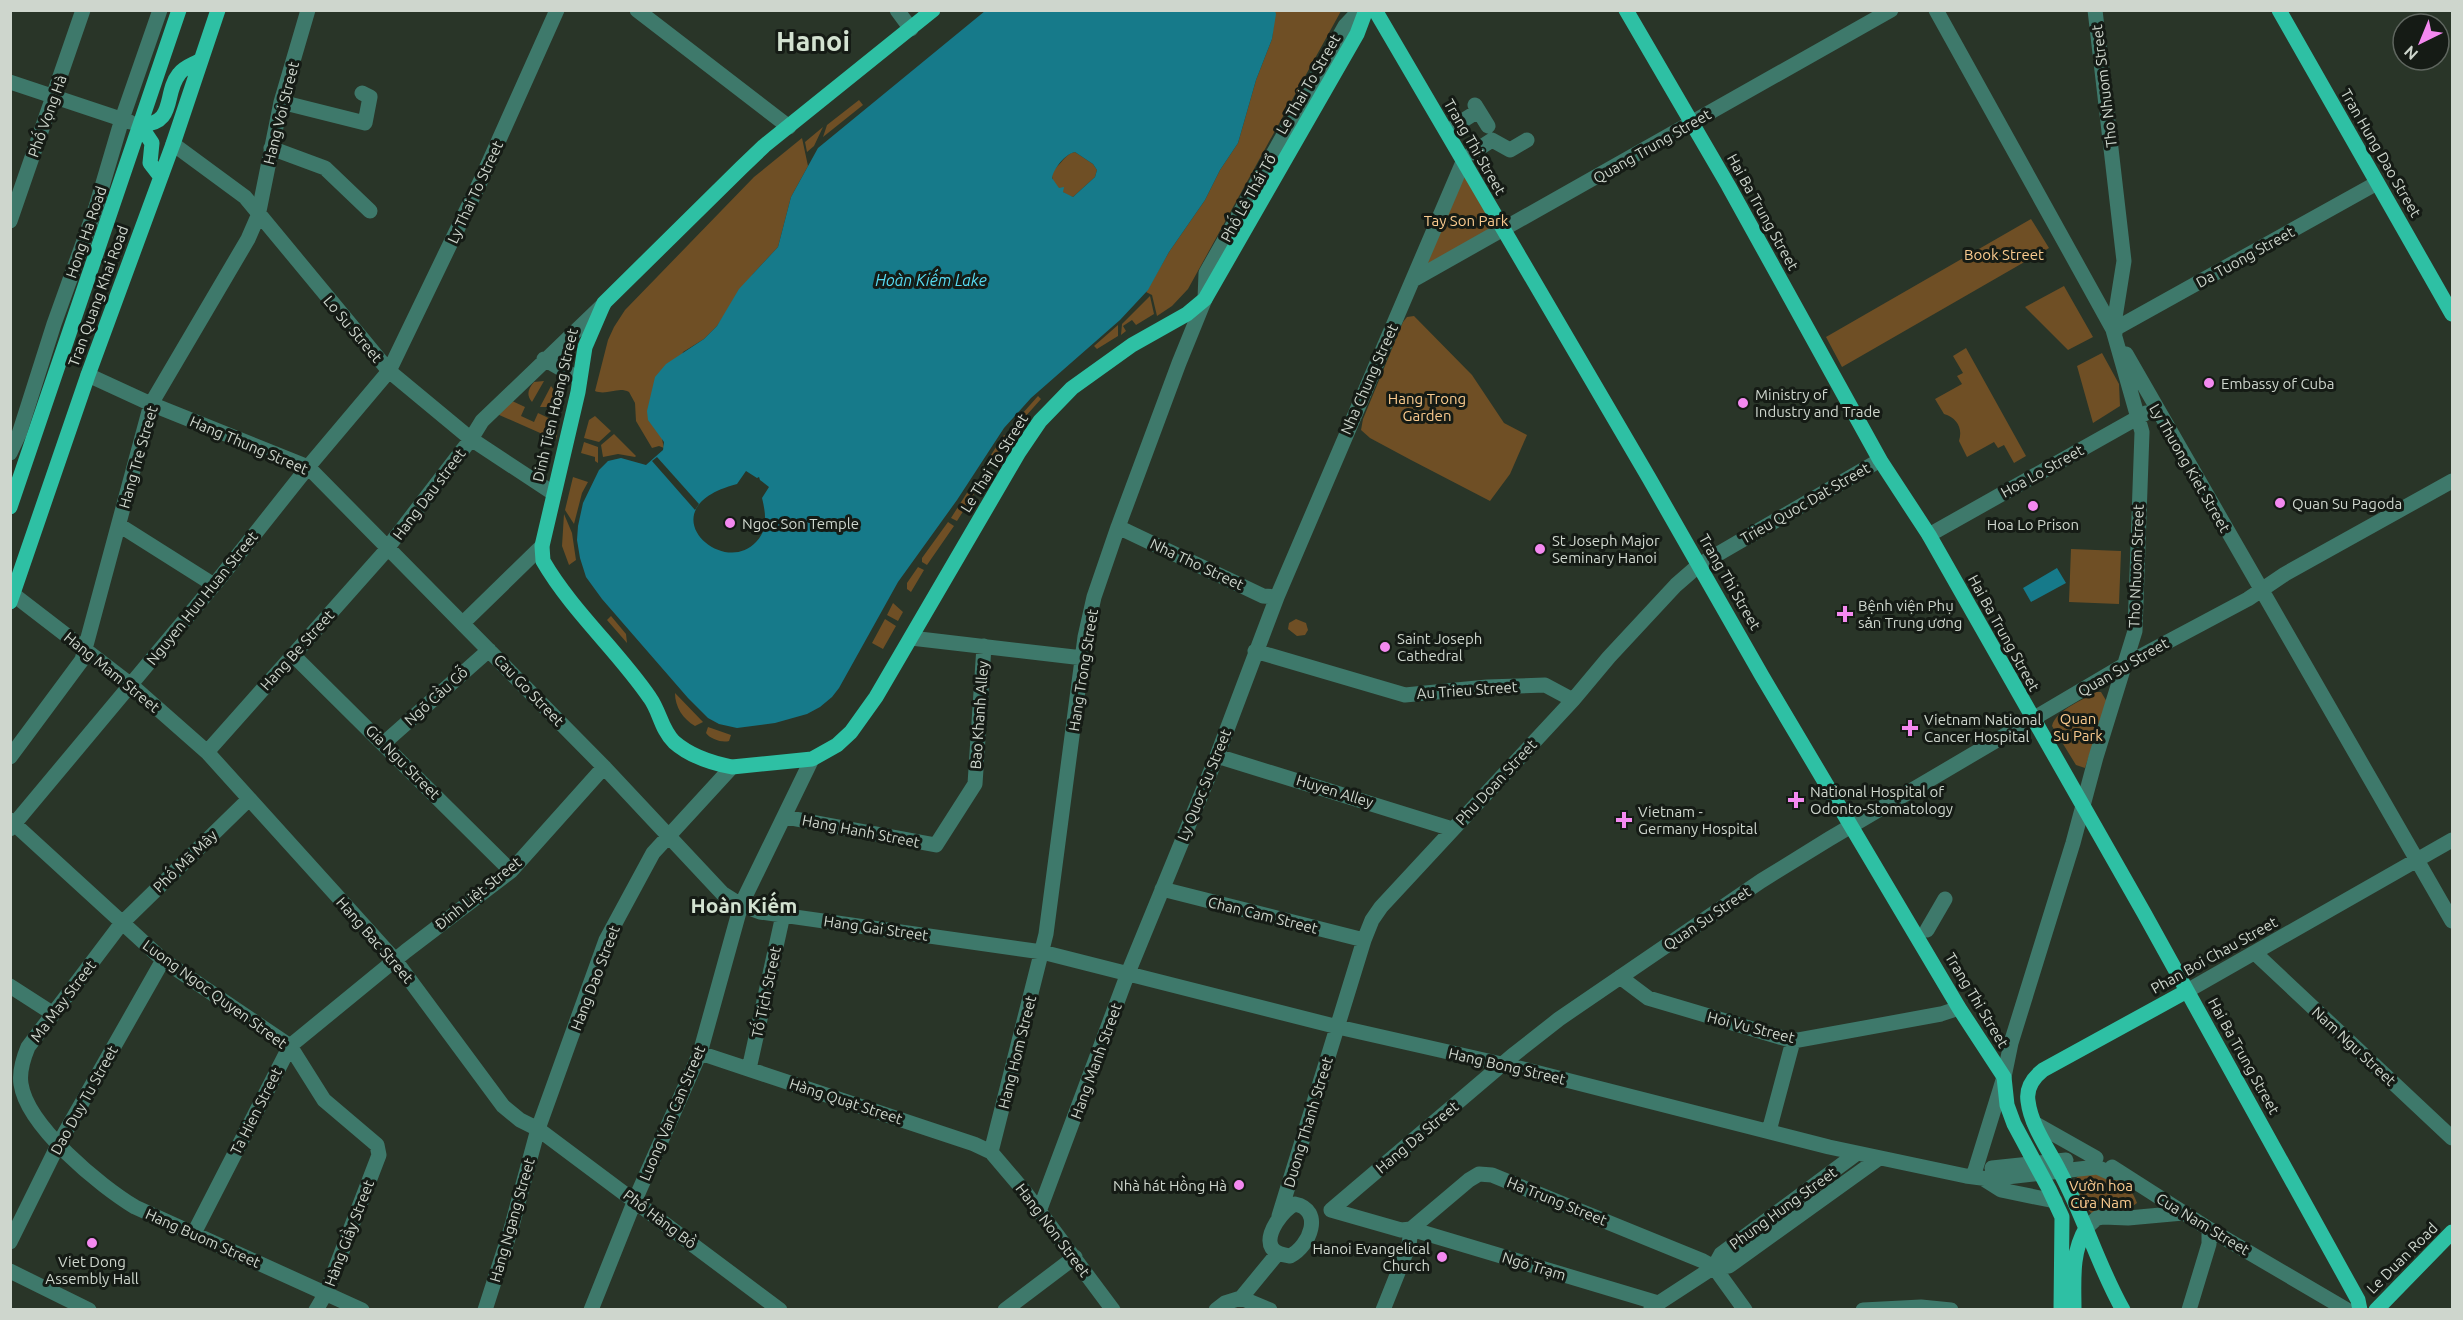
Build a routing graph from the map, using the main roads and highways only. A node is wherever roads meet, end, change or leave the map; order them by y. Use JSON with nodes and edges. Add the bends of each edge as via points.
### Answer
{"nodes":[{"id":1,"x":179,"y":10,"type":"edge"},
{"id":2,"x":218,"y":10,"type":"edge"},
{"id":3,"x":933,"y":10,"type":"edge"},
{"id":4,"x":1366,"y":10,"type":"edge"},
{"id":5,"x":1376,"y":10,"type":"edge"},
{"id":6,"x":1626,"y":10,"type":"edge"},
{"id":7,"x":2279,"y":10,"type":"edge"},
{"id":8,"x":200,"y":61,"type":"junction"},
{"id":9,"x":140,"y":125,"type":"junction"},
{"id":10,"x":160,"y":176,"type":"junction"},
{"id":11,"x":2452,"y":314,"type":"edge"},
{"id":12,"x":10,"y":507,"type":"edge"},
{"id":13,"x":12,"y":601,"type":"edge"},
{"id":14,"x":732,"y":767,"type":"joint"},
{"id":15,"x":2187,"y":991,"type":"junction"},
{"id":16,"x":2086,"y":1228,"type":"junction"},
{"id":17,"x":2452,"y":1232,"type":"edge"},
{"id":18,"x":2061,"y":1310,"type":"edge"},
{"id":19,"x":2074,"y":1310,"type":"edge"},
{"id":20,"x":2123,"y":1310,"type":"edge"},
{"id":21,"x":2360,"y":1310,"type":"edge"},
{"id":22,"x":2376,"y":1310,"type":"edge"}],
"edges":[{"from":1,"to":9,"type":"main road","name":"Tran Quang Khai Road"},
{"from":2,"to":8,"type":"main road","name":"Tran Quang Khai Road"},
{"from":3,"to":14,"type":"main road","name":"Dinh Tien Hoang Street","via":[[741,168],[604,303],[589,334],[542,546],[543,561],[652,699],[671,740],[695,756]]},
{"from":4,"to":14,"type":"main road","name":"Le Thai To Street","via":[[1357,34],[1205,299],[1108,361],[1050,409],[1019,453],[858,724],[837,745],[812,759]]},
{"from":5,"to":18,"type":"main road","name":"Trang Thi Street","via":[[1467,157],[1503,231],[1959,1008],[2004,1077],[2014,1124],[2061,1218]]},
{"from":6,"to":15,"type":"main road","name":"Hai Ba Trung Street"},
{"from":7,"to":11,"type":"main road","name":"Tran Hung Dao Street"},
{"from":8,"to":9,"type":"main road","via":[[177,75],[162,118],[152,125]]},
{"from":8,"to":10,"type":"main road","name":"Tran Quang Khai Road"},
{"from":9,"to":10,"type":"main road","via":[[152,143],[150,163]]},
{"from":9,"to":12,"type":"main road","name":"Tran Quang Khai Road"},
{"from":10,"to":13,"type":"main road","name":"Tran Quang Khai Road"},
{"from":15,"to":16,"type":"main road","name":"Phan Boi Chau Street","via":[[2050,1066],[2034,1077],[2028,1089],[2034,1122]]},
{"from":15,"to":21,"type":"main road","name":"Hai Ba Trung Street","via":[[2358,1300]]},
{"from":16,"to":19,"type":"main road","via":[[2074,1256]]},
{"from":16,"to":20,"type":"main road","name":"Phan Boi Chau Street"},
{"from":17,"to":22,"type":"main road","name":"Le Duan Road"}]}
